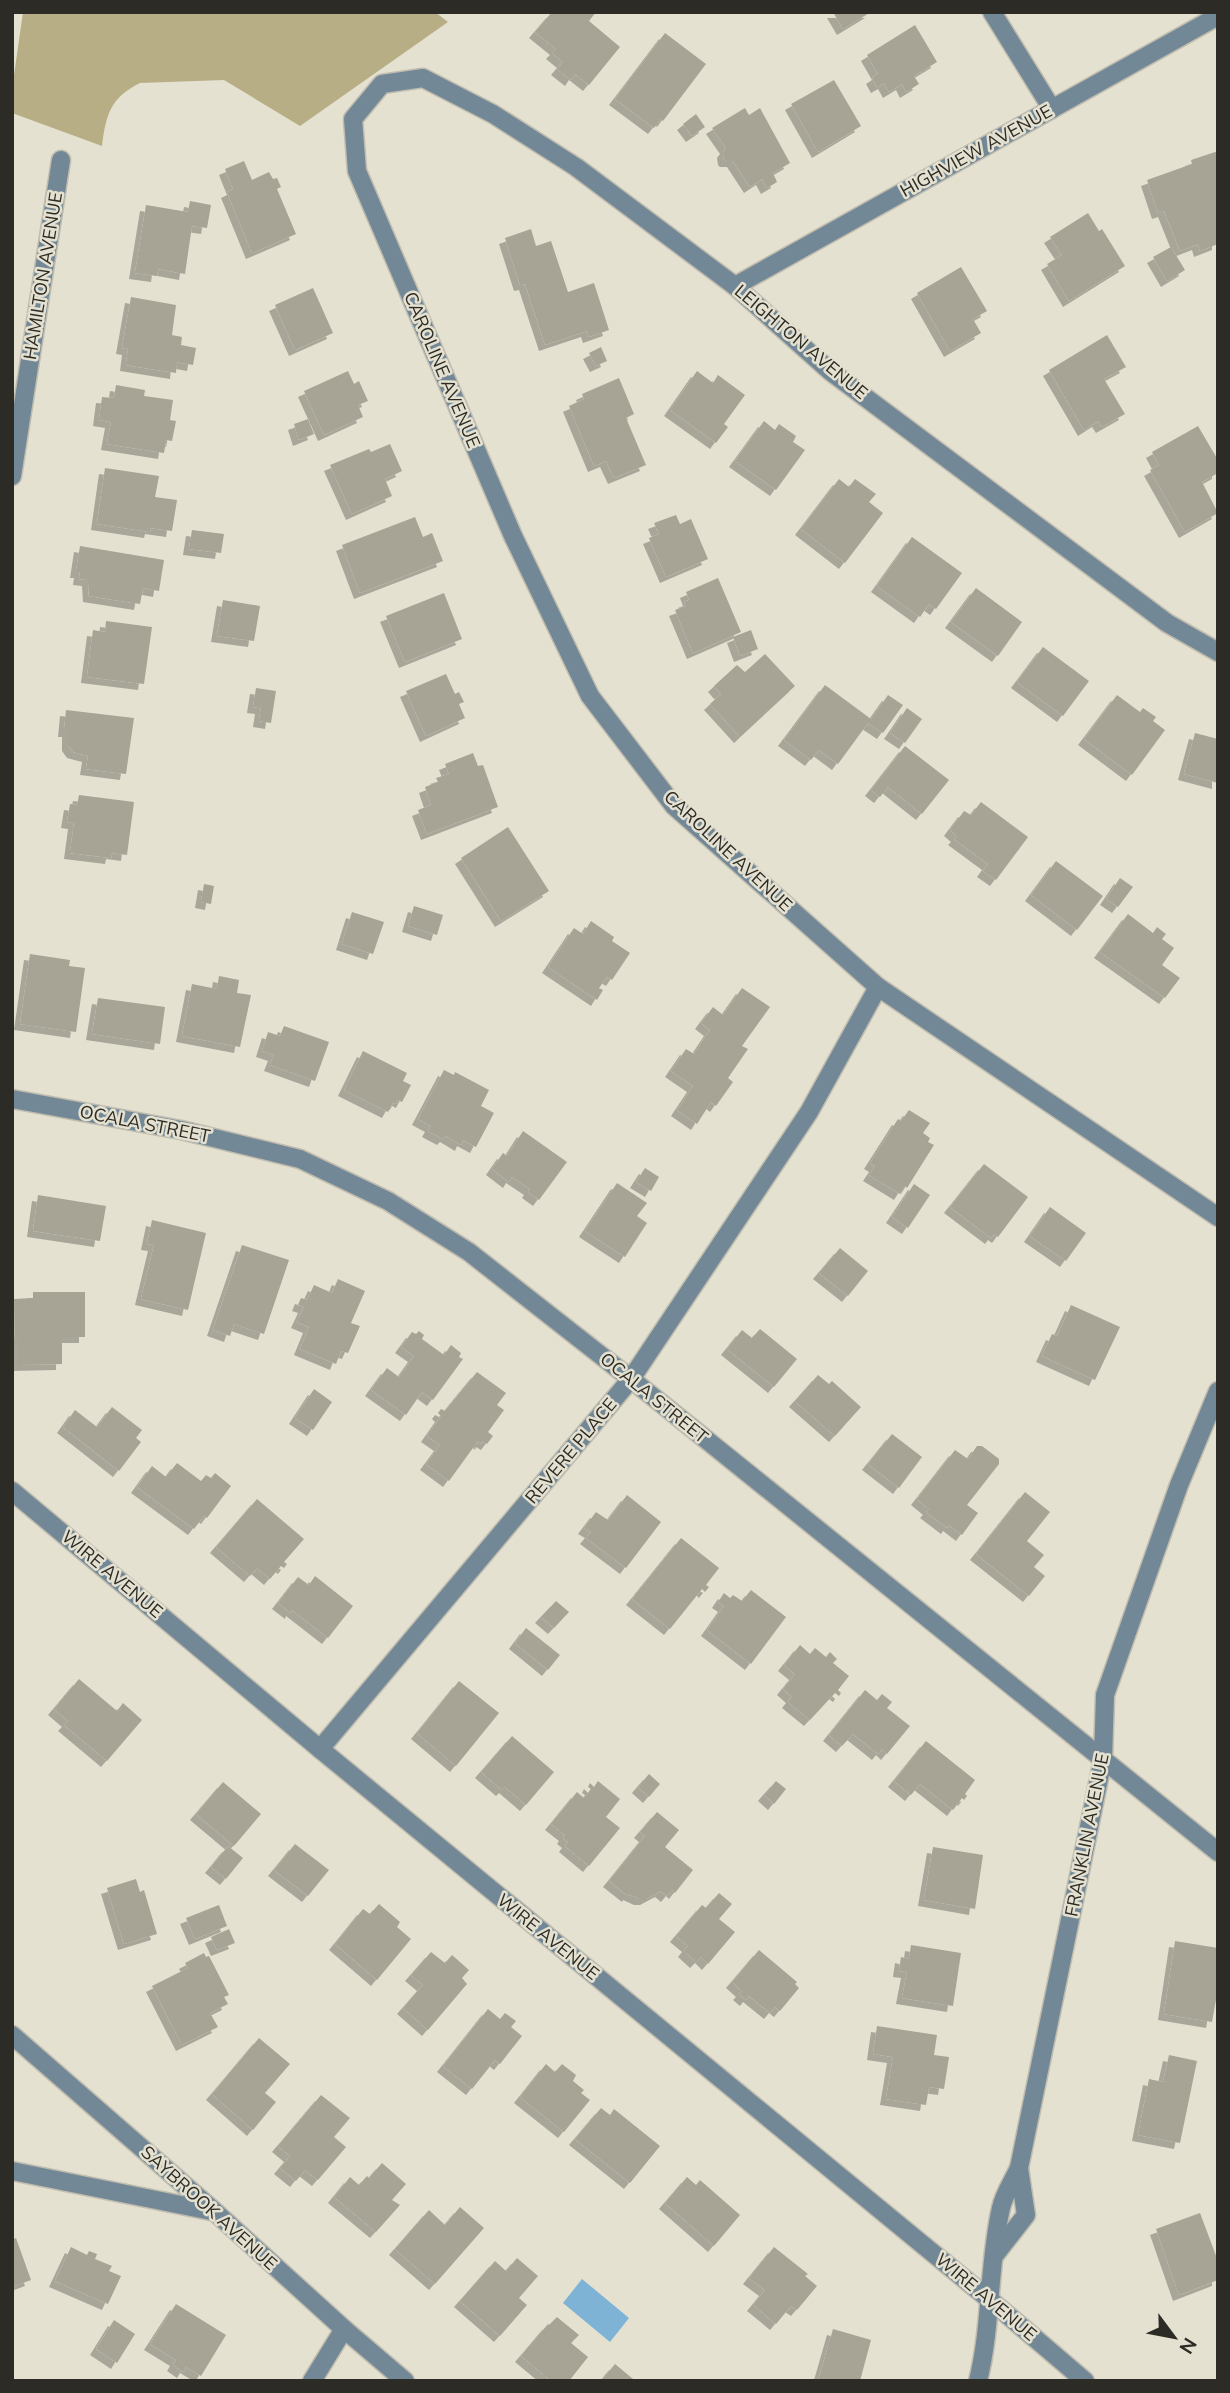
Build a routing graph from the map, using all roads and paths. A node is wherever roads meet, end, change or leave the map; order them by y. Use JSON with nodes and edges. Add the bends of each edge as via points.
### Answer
{"nodes":[{"id":1,"x":992,"y":12,"type":"edge"},
{"id":2,"x":1218,"y":16,"type":"edge"},
{"id":3,"x":371,"y":96,"type":"joint"},
{"id":4,"x":1052,"y":109,"type":"junction"},
{"id":5,"x":61,"y":160,"type":"dead end"},
{"id":6,"x":734,"y":286,"type":"junction"},
{"id":7,"x":12,"y":476,"type":"edge"},
{"id":8,"x":1218,"y":652,"type":"edge"},
{"id":9,"x":878,"y":988,"type":"junction"},
{"id":10,"x":12,"y":1099,"type":"edge"},
{"id":11,"x":1218,"y":1217,"type":"edge"},
{"id":12,"x":631,"y":1379,"type":"junction"},
{"id":13,"x":1218,"y":1391,"type":"edge"},
{"id":14,"x":12,"y":1491,"type":"edge"},
{"id":15,"x":320,"y":1749,"type":"junction"},
{"id":16,"x":1103,"y":1759,"type":"junction"},
{"id":17,"x":1218,"y":1852,"type":"edge"},
{"id":18,"x":12,"y":2035,"type":"edge"},
{"id":19,"x":1019,"y":2168,"type":"junction"},
{"id":20,"x":12,"y":2171,"type":"edge"},
{"id":21,"x":214,"y":2211,"type":"junction"},
{"id":22,"x":994,"y":2256,"type":"junction"},
{"id":23,"x":990,"y":2300,"type":"junction"},
{"id":24,"x":344,"y":2329,"type":"junction"},
{"id":25,"x":312,"y":2381,"type":"edge"},
{"id":26,"x":405,"y":2381,"type":"edge"},
{"id":27,"x":978,"y":2381,"type":"edge"},
{"id":28,"x":1085,"y":2381,"type":"edge"}],
"edges":[{"from":1,"to":4,"type":"street"},
{"from":2,"to":4,"type":"street","name":"HIGHVIEW AVENUE"},
{"from":3,"to":6,"type":"street","name":"LEIGHTON AVENUE","via":[[382,83],[423,78],[493,114],[576,167]]},
{"from":3,"to":9,"type":"street","name":"CAROLINE AVENUE","via":[[353,119],[356,171],[513,536],[590,696],[674,806]]},
{"from":4,"to":6,"type":"street","name":"HIGHVIEW AVENUE"},
{"from":5,"to":7,"type":"street","name":"HAMILTON AVENUE"},
{"from":6,"to":8,"type":"street","name":"LEIGHTON AVENUE","via":[[830,371],[1167,622]]},
{"from":9,"to":11,"type":"street","name":"CAROLINE AVENUE"},
{"from":9,"to":12,"type":"street","name":"REVERE PLACE","via":[[809,1112]]},
{"from":10,"to":12,"type":"street","name":"OCALA STREET","via":[[181,1130],[300,1159],[388,1201],[470,1252]]},
{"from":12,"to":15,"type":"street","name":"REVERE PLACE"},
{"from":12,"to":16,"type":"street","name":"OCALA STREET"},
{"from":13,"to":16,"type":"street","name":"FRANKLIN AVENUE","via":[[1179,1485],[1105,1695]]},
{"from":14,"to":15,"type":"street","name":"WIRE AVENUE"},
{"from":15,"to":23,"type":"street","name":"WIRE AVENUE"},
{"from":16,"to":17,"type":"street","name":"OCALA STREET"},
{"from":16,"to":19,"type":"street","name":"FRANKLIN AVENUE"},
{"from":18,"to":21,"type":"street","name":"SAYBROOK AVENUE"},
{"from":19,"to":22,"type":"street","name":"FRANKLIN AVENUE","via":[[1001,2205]]},
{"from":19,"to":22,"type":"street","name":"FRANKLIN AVENUE","via":[[1026,2215]]},
{"from":20,"to":21,"type":"street"},
{"from":21,"to":24,"type":"street","name":"SAYBROOK AVENUE"},
{"from":22,"to":23,"type":"street","name":"FRANKLIN AVENUE"},
{"from":23,"to":27,"type":"street","name":"FRANKLIN AVENUE"},
{"from":23,"to":28,"type":"street","name":"WIRE AVENUE"},
{"from":24,"to":25,"type":"street"},
{"from":24,"to":26,"type":"street","name":"SAYBROOK AVENUE"}]}
